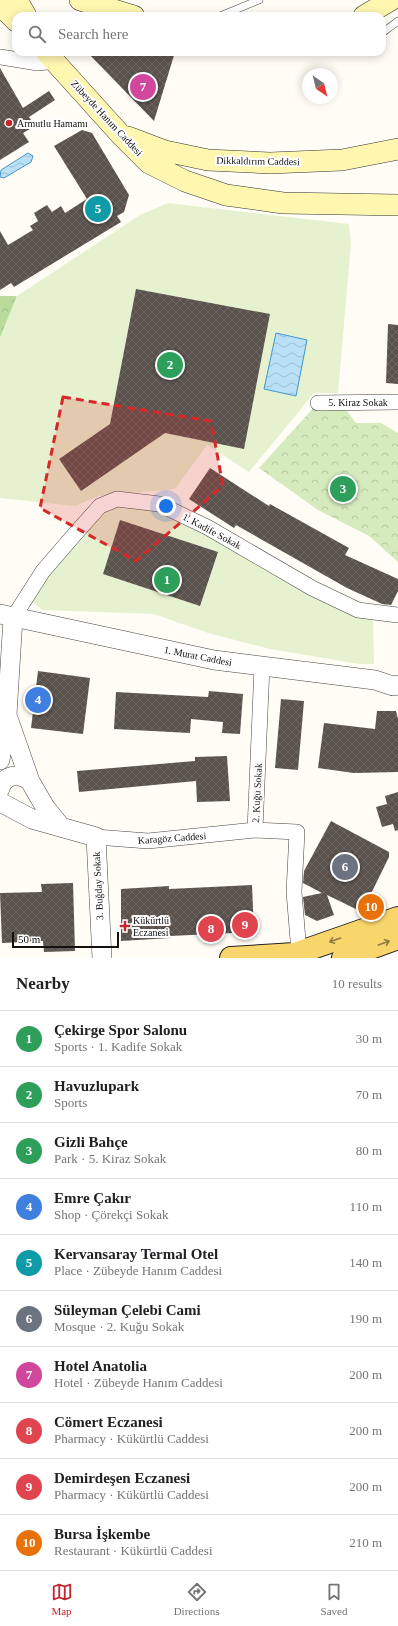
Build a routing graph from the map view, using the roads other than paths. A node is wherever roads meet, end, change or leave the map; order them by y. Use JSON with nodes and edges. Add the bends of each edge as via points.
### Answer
{"nodes":[{"id":1,"x":17,"y":0,"type":"edge"},
{"id":2,"x":80,"y":0,"type":"edge"},
{"id":3,"x":259,"y":0,"type":"edge"},
{"id":4,"x":391,"y":0,"type":"edge"},
{"id":5,"x":0,"y":5,"type":"edge"},
{"id":6,"x":24,"y":12,"type":"edge"},
{"id":7,"x":120,"y":12,"type":"edge"},
{"id":8,"x":230,"y":12,"type":"edge"},
{"id":9,"x":371,"y":12,"type":"edge"},
{"id":10,"x":12,"y":17,"type":"edge"},
{"id":11,"x":398,"y":21,"type":"edge"},
{"id":12,"x":386,"y":30,"type":"edge"},
{"id":13,"x":48,"y":56,"type":"edge"},
{"id":14,"x":51,"y":56,"type":"edge"},
{"id":15,"x":0,"y":57,"type":"edge"},
{"id":16,"x":120,"y":134,"type":"junction"},
{"id":17,"x":398,"y":149,"type":"edge"},
{"id":18,"x":398,"y":205,"type":"edge"},
{"id":19,"x":398,"y":402,"type":"edge"},
{"id":20,"x":318,"y":403,"type":"dead end"},
{"id":21,"x":398,"y":615,"type":"edge"},
{"id":22,"x":6,"y":616,"type":"edge"},
{"id":23,"x":262,"y":666,"type":"junction"},
{"id":24,"x":398,"y":685,"type":"edge"},
{"id":25,"x":7,"y":715,"type":"junction"},
{"id":26,"x":0,"y":760,"type":"edge"},
{"id":27,"x":31,"y":783,"type":"junction"},
{"id":28,"x":4,"y":800,"type":"edge"},
{"id":29,"x":61,"y":827,"type":"junction"},
{"id":30,"x":255,"y":830,"type":"junction"},
{"id":31,"x":96,"y":837,"type":"junction"},
{"id":32,"x":398,"y":918,"type":"edge"},
{"id":33,"x":398,"y":938,"type":"edge"},
{"id":34,"x":300,"y":952,"type":"junction"},
{"id":35,"x":102,"y":958,"type":"edge"},
{"id":36,"x":231,"y":958,"type":"edge"},
{"id":37,"x":343,"y":958,"type":"edge"}],
"edges":[{"from":1,"to":6,"type":"main road"},
{"from":2,"to":7,"type":"main road"},
{"from":3,"to":8,"type":"lane"},
{"from":4,"to":9,"type":"main road"},
{"from":5,"to":10,"type":"main road"},
{"from":11,"to":12,"type":"lane"},
{"from":13,"to":15,"type":"street","via":[[38,63]]},
{"from":14,"to":16,"type":"main road","name":"Zübeyde Hanım Caddesi"},
{"from":16,"to":17,"type":"main road","name":"Dikkaldırım Caddesi","via":[[165,151],[208,160],[270,163],[342,160]]},
{"from":16,"to":18,"type":"main road","name":"Zübeyde Hanım Caddesi","via":[[149,163],[185,181],[226,195],[283,203]]},
{"from":19,"to":20,"type":"street","name":"5. Kiraz Sokak"},
{"from":21,"to":22,"type":"street","name":"1. Kadife Sokak","via":[[358,610],[312,588],[207,527],[159,504],[117,499],[100,506]]},
{"from":22,"to":23,"type":"street","name":"1. Murat Caddesi","via":[[214,660]]},
{"from":22,"to":25,"type":"street"},
{"from":23,"to":24,"type":"street","name":"1. Murat Caddesi"},
{"from":23,"to":30,"type":"street","name":"2. Kuğu Sokak"},
{"from":25,"to":26,"type":"street"},
{"from":25,"to":27,"type":"street"},
{"from":27,"to":28,"type":"street","via":[[33,796],[27,806],[22,808]]},
{"from":27,"to":28,"type":"street","via":[[25,777],[14,775],[4,780]]},
{"from":27,"to":29,"type":"street"},
{"from":28,"to":29,"type":"street","name":"Karagöz Caddesi","via":[[32,819]]},
{"from":29,"to":31,"type":"street","name":"Karagöz Caddesi"},
{"from":30,"to":31,"type":"street","name":"Karagöz Caddesi","via":[[148,841]]},
{"from":30,"to":34,"type":"street","name":"2. Kuğu Sokak","via":[[297,832],[294,892]]},
{"from":31,"to":35,"type":"street","name":"3. Buğday Sokak"},
{"from":32,"to":34,"type":"main road","one_way":true},
{"from":37,"to":33,"type":"main road","one_way":true},
{"from":34,"to":36,"type":"main road"}]}
